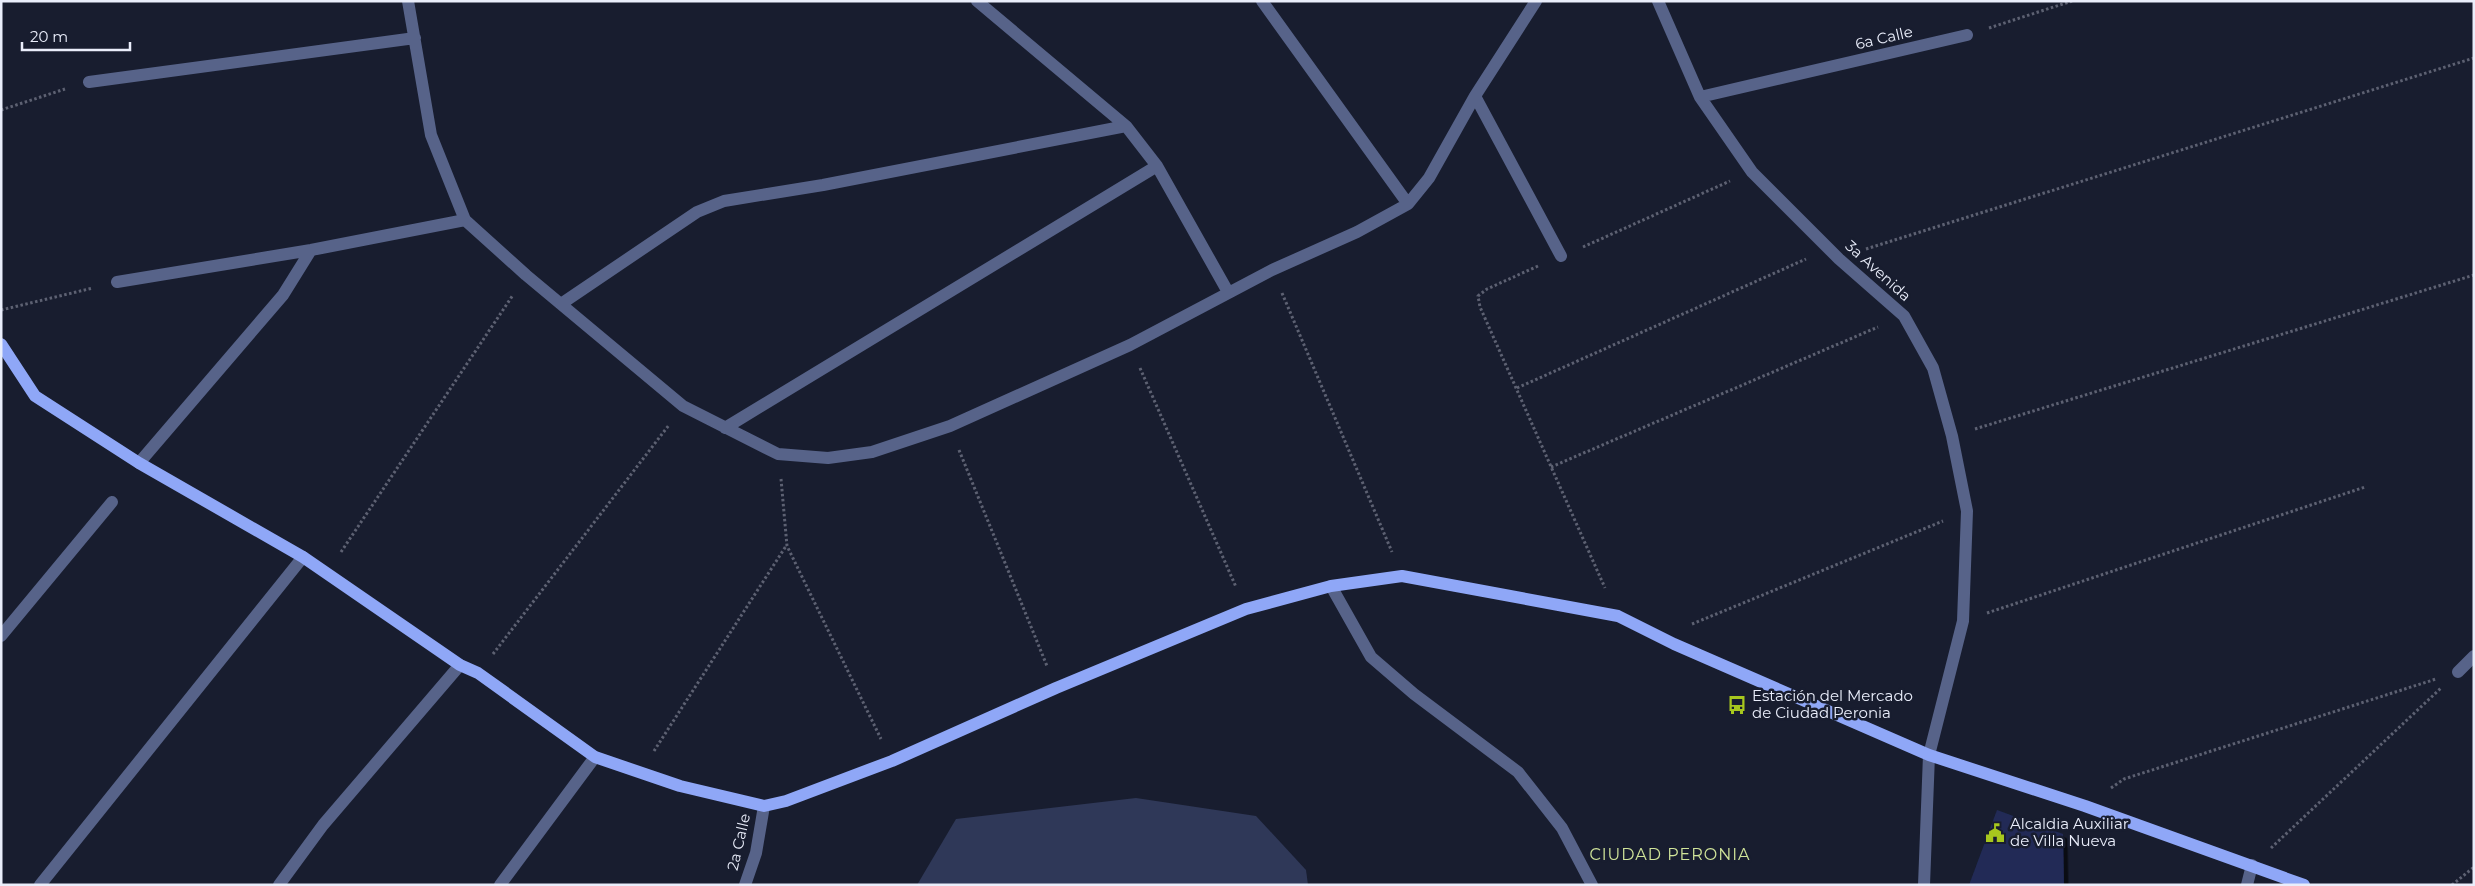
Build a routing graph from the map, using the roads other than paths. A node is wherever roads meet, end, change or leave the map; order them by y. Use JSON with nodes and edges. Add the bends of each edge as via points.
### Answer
{"nodes":[{"id":1,"x":408,"y":1,"type":"edge"},
{"id":2,"x":977,"y":1,"type":"edge"},
{"id":3,"x":1262,"y":1,"type":"edge"},
{"id":4,"x":1536,"y":1,"type":"edge"},
{"id":5,"x":1658,"y":1,"type":"edge"},
{"id":6,"x":1967,"y":35,"type":"road end"},
{"id":7,"x":414,"y":38,"type":"junction"},
{"id":8,"x":89,"y":82,"type":"road end"},
{"id":9,"x":1475,"y":96,"type":"junction"},
{"id":10,"x":1700,"y":97,"type":"junction"},
{"id":11,"x":1126,"y":126,"type":"junction"},
{"id":12,"x":1157,"y":166,"type":"junction"},
{"id":13,"x":1408,"y":204,"type":"junction"},
{"id":14,"x":465,"y":220,"type":"junction"},
{"id":15,"x":311,"y":250,"type":"junction"},
{"id":16,"x":1561,"y":256,"type":"road end"},
{"id":17,"x":117,"y":282,"type":"road end"},
{"id":18,"x":1228,"y":292,"type":"junction"},
{"id":19,"x":561,"y":304,"type":"junction"},
{"id":20,"x":1,"y":344,"type":"edge"},
{"id":21,"x":6,"y":355,"type":"edge"},
{"id":22,"x":36,"y":396,"type":"joint"},
{"id":23,"x":725,"y":428,"type":"junction"},
{"id":24,"x":139,"y":463,"type":"junction"},
{"id":25,"x":112,"y":502,"type":"dead end"},
{"id":26,"x":303,"y":557,"type":"junction"},
{"id":27,"x":1331,"y":586,"type":"junction"},
{"id":28,"x":1,"y":636,"type":"edge"},
{"id":29,"x":2474,"y":656,"type":"edge"},
{"id":30,"x":460,"y":665,"type":"junction"},
{"id":31,"x":2458,"y":672,"type":"road end"},
{"id":32,"x":1929,"y":756,"type":"junction"},
{"id":33,"x":595,"y":757,"type":"junction"},
{"id":34,"x":764,"y":806,"type":"junction"},
{"id":35,"x":2252,"y":866,"type":"junction"},
{"id":36,"x":40,"y":885,"type":"edge"},
{"id":37,"x":278,"y":885,"type":"edge"},
{"id":38,"x":500,"y":885,"type":"edge"},
{"id":39,"x":745,"y":885,"type":"edge"},
{"id":40,"x":1592,"y":885,"type":"edge"},
{"id":41,"x":1924,"y":885,"type":"edge"},
{"id":42,"x":2247,"y":885,"type":"edge"},
{"id":43,"x":2304,"y":885,"type":"edge"}],
"edges":[{"from":1,"to":7,"type":"street"},
{"from":2,"to":11,"type":"street"},
{"from":3,"to":13,"type":"street"},
{"from":4,"to":9,"type":"street"},
{"from":5,"to":10,"type":"street","name":"3a Avenida"},
{"from":6,"to":10,"type":"street","name":"6a Calle"},
{"from":7,"to":8,"type":"street"},
{"from":7,"to":14,"type":"street","via":[[431,135]]},
{"from":9,"to":13,"type":"street","via":[[1429,178]]},
{"from":9,"to":16,"type":"street"},
{"from":10,"to":32,"type":"street","name":"3a Avenida","via":[[1752,172],[1839,259],[1904,316],[1932,368],[1952,436],[1966,512],[1963,621]]},
{"from":11,"to":12,"type":"street"},
{"from":11,"to":19,"type":"street","via":[[823,186],[724,201],[697,212]]},
{"from":12,"to":18,"type":"street"},
{"from":12,"to":23,"type":"street"},
{"from":13,"to":18,"type":"street"},
{"from":14,"to":15,"type":"street"},
{"from":14,"to":19,"type":"street"},
{"from":15,"to":17,"type":"street"},
{"from":15,"to":24,"type":"street","via":[[283,295]]},
{"from":18,"to":23,"type":"street","via":[[1130,345],[950,426],[872,452],[828,458],[778,454]]},
{"from":19,"to":23,"type":"street","via":[[683,406]]},
{"from":20,"to":21,"type":"main road"},
{"from":21,"to":22,"type":"street"},
{"from":22,"to":24,"type":"main road"},
{"from":24,"to":26,"type":"main road"},
{"from":25,"to":28,"type":"street"},
{"from":26,"to":30,"type":"main road"},
{"from":26,"to":36,"type":"street"},
{"from":27,"to":32,"type":"main road","via":[[1402,576],[1618,616]]},
{"from":27,"to":34,"type":"main road","via":[[1246,608],[892,761],[786,801]]},
{"from":27,"to":40,"type":"street","via":[[1371,657],[1414,694],[1518,772],[1562,828]]},
{"from":29,"to":31,"type":"street"},
{"from":30,"to":33,"type":"main road","via":[[478,673]]},
{"from":30,"to":37,"type":"street","via":[[323,825]]},
{"from":32,"to":35,"type":"main road","via":[[2085,806]]},
{"from":32,"to":41,"type":"street","name":"3a Avenida"},
{"from":33,"to":34,"type":"main road","via":[[680,786]]},
{"from":33,"to":38,"type":"street"},
{"from":34,"to":39,"type":"street","name":"2a Calle","via":[[756,853]]},
{"from":35,"to":42,"type":"street"},
{"from":35,"to":43,"type":"main road"}]}
